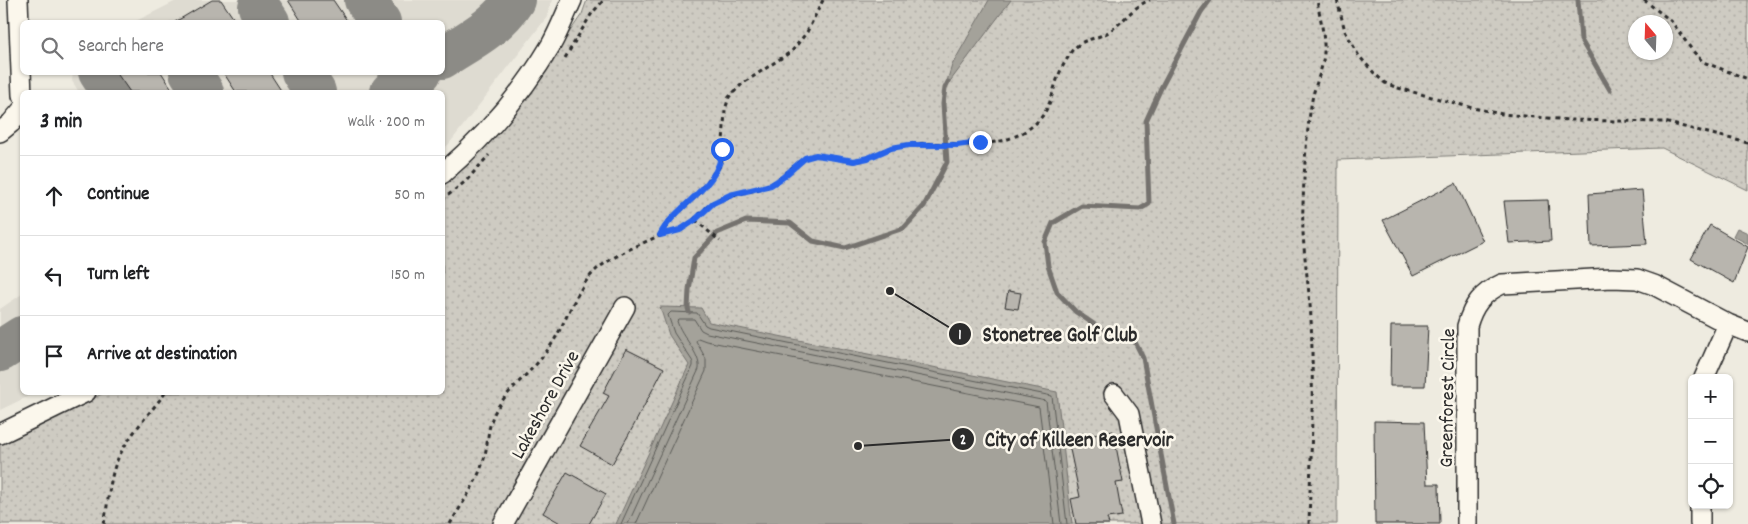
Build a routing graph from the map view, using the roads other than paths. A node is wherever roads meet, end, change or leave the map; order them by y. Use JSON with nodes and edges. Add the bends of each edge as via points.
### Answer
{"nodes":[{"id":1,"x":18,"y":0,"type":"edge"},
{"id":2,"x":572,"y":0,"type":"edge"},
{"id":3,"x":20,"y":48,"type":"edge"},
{"id":4,"x":21,"y":75,"type":"edge"},
{"id":5,"x":22,"y":90,"type":"edge"},
{"id":6,"x":20,"y":112,"type":"edge"},
{"id":7,"x":0,"y":132,"type":"edge"},
{"id":8,"x":445,"y":171,"type":"edge"},
{"id":9,"x":625,"y":307,"type":"dead end"},
{"id":10,"x":1728,"y":324,"type":"junction"},
{"id":11,"x":1748,"y":332,"type":"edge"},
{"id":12,"x":1706,"y":374,"type":"edge"},
{"id":13,"x":1114,"y":394,"type":"dead end"},
{"id":14,"x":80,"y":395,"type":"edge"},
{"id":15,"x":0,"y":434,"type":"edge"},
{"id":16,"x":1700,"y":509,"type":"edge"},
{"id":17,"x":503,"y":524,"type":"edge"},
{"id":18,"x":1151,"y":524,"type":"edge"},
{"id":19,"x":1467,"y":524,"type":"edge"},
{"id":20,"x":1700,"y":524,"type":"edge"}],
"edges":[{"from":1,"to":3,"type":"street"},
{"from":2,"to":8,"type":"street","via":[[551,44],[526,83],[494,125]]},
{"from":4,"to":5,"type":"street"},
{"from":6,"to":7,"type":"street"},
{"from":9,"to":17,"type":"street","name":"Lakeshore Drive"},
{"from":10,"to":11,"type":"street","name":"Greenforest Circle"},
{"from":10,"to":12,"type":"street"},
{"from":10,"to":19,"type":"street","name":"Greenforest Circle","via":[[1637,279],[1502,284],[1484,295],[1476,302],[1467,326]]},
{"from":13,"to":18,"type":"street","via":[[1129,414]]},
{"from":14,"to":15,"type":"street"},
{"from":16,"to":20,"type":"street"}]}
